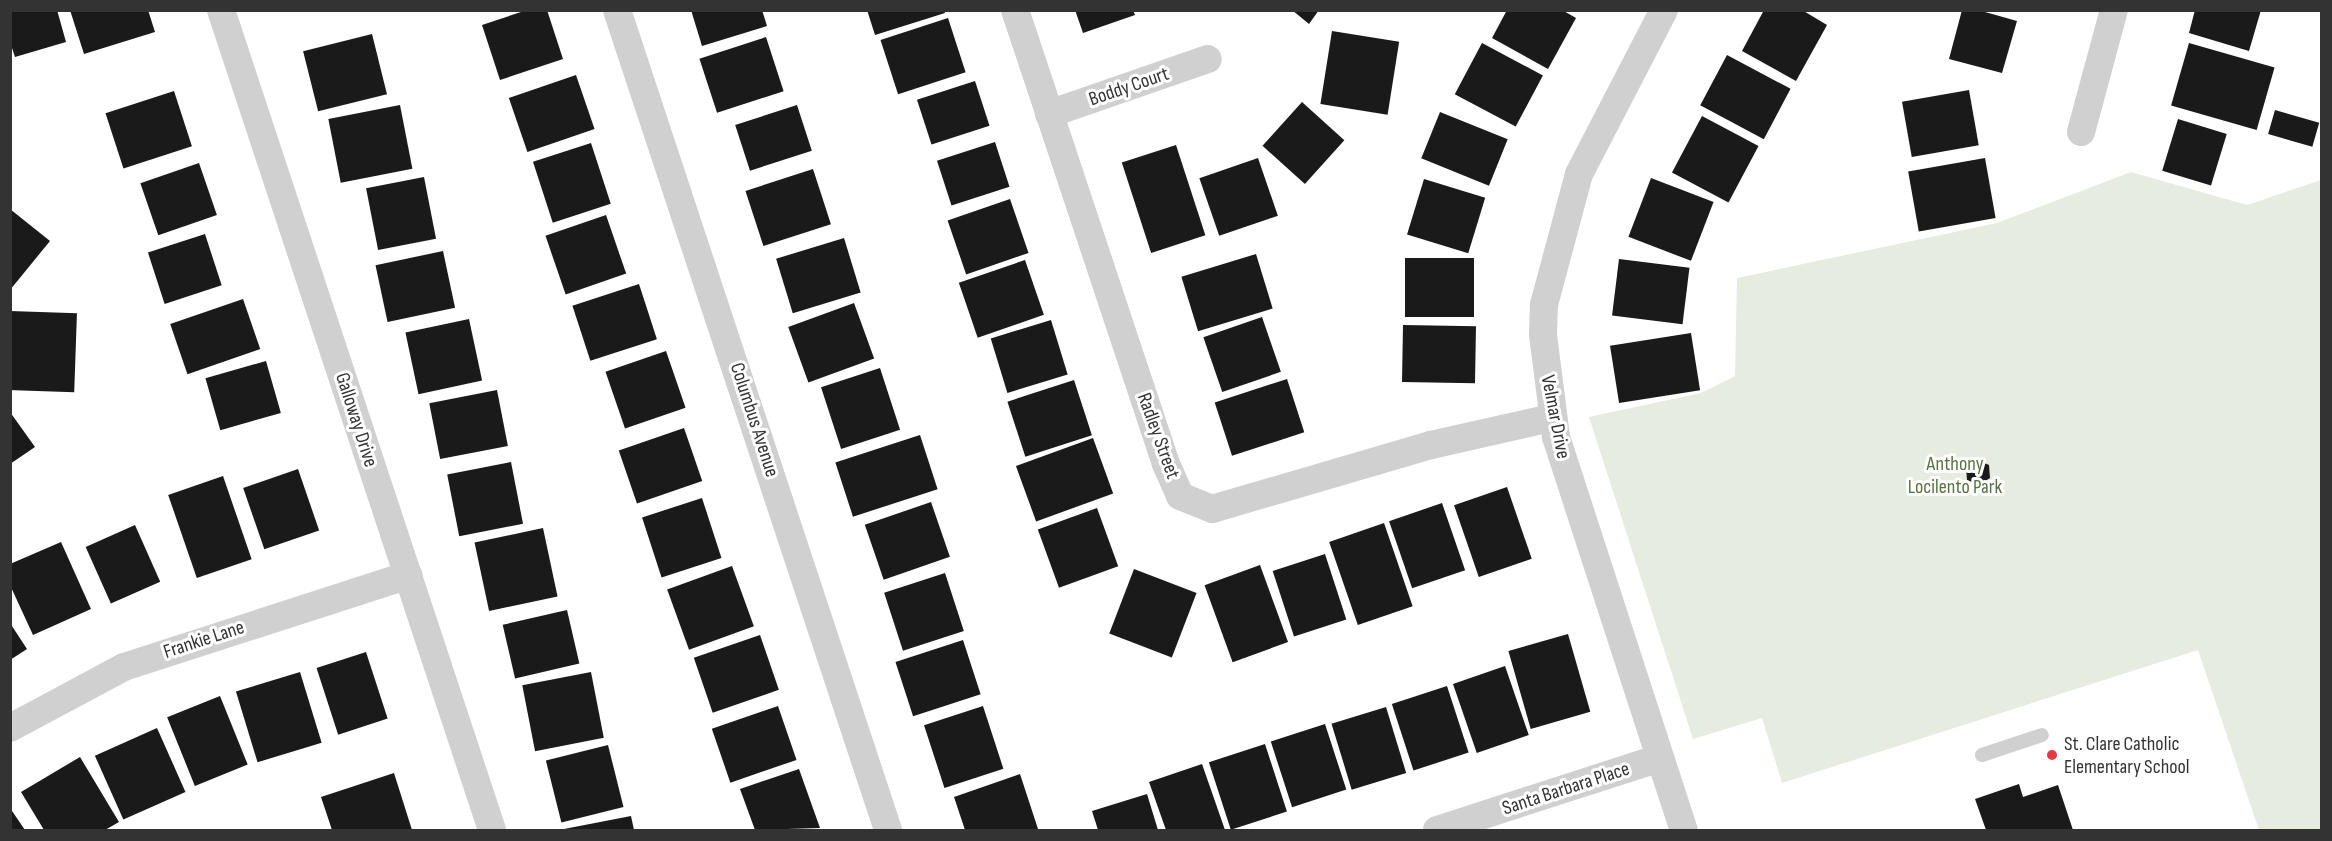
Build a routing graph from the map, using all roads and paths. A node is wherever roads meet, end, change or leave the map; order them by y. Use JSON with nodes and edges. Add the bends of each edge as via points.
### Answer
{"nodes":[{"id":1,"x":221,"y":10,"type":"edge"},
{"id":2,"x":617,"y":10,"type":"edge"},
{"id":3,"x":1015,"y":10,"type":"edge"},
{"id":4,"x":1664,"y":10,"type":"edge"},
{"id":5,"x":2114,"y":10,"type":"edge"},
{"id":6,"x":1208,"y":59,"type":"dead end"},
{"id":7,"x":1049,"y":114,"type":"junction"},
{"id":8,"x":2080,"y":132,"type":"dead end"},
{"id":9,"x":1551,"y":418,"type":"junction"},
{"id":10,"x":408,"y":575,"type":"junction"},
{"id":11,"x":10,"y":728,"type":"edge"},
{"id":12,"x":2042,"y":735,"type":"dead end"},
{"id":13,"x":1982,"y":755,"type":"dead end"},
{"id":14,"x":1660,"y":758,"type":"junction"},
{"id":15,"x":492,"y":831,"type":"edge"},
{"id":16,"x":888,"y":831,"type":"edge"},
{"id":17,"x":1437,"y":831,"type":"edge"},
{"id":18,"x":1684,"y":831,"type":"edge"}],
"edges":[{"from":1,"to":10,"type":"street","name":"Galloway Drive"},
{"from":2,"to":16,"type":"street","name":"Columbus Avenue"},
{"from":3,"to":7,"type":"street","name":"Radley Street"},
{"from":4,"to":9,"type":"street","name":"Velmar Drive","via":[[1579,174],[1559,245],[1544,305]]},
{"from":5,"to":8,"type":"street"},
{"from":6,"to":7,"type":"street","name":"Boddy Court"},
{"from":7,"to":9,"type":"street","name":"Radley Street","via":[[1166,464],[1180,496],[1191,503],[1212,509],[1431,445]]},
{"from":9,"to":14,"type":"street","name":"Velmar Drive"},
{"from":10,"to":11,"type":"street","name":"Frankie Lane","via":[[124,667]]},
{"from":10,"to":15,"type":"street","name":"Galloway Drive"},
{"from":12,"to":13,"type":"lane"},
{"from":14,"to":17,"type":"street","name":"Santa Barbara Place"},
{"from":14,"to":18,"type":"street","name":"Velmar Drive"}]}
